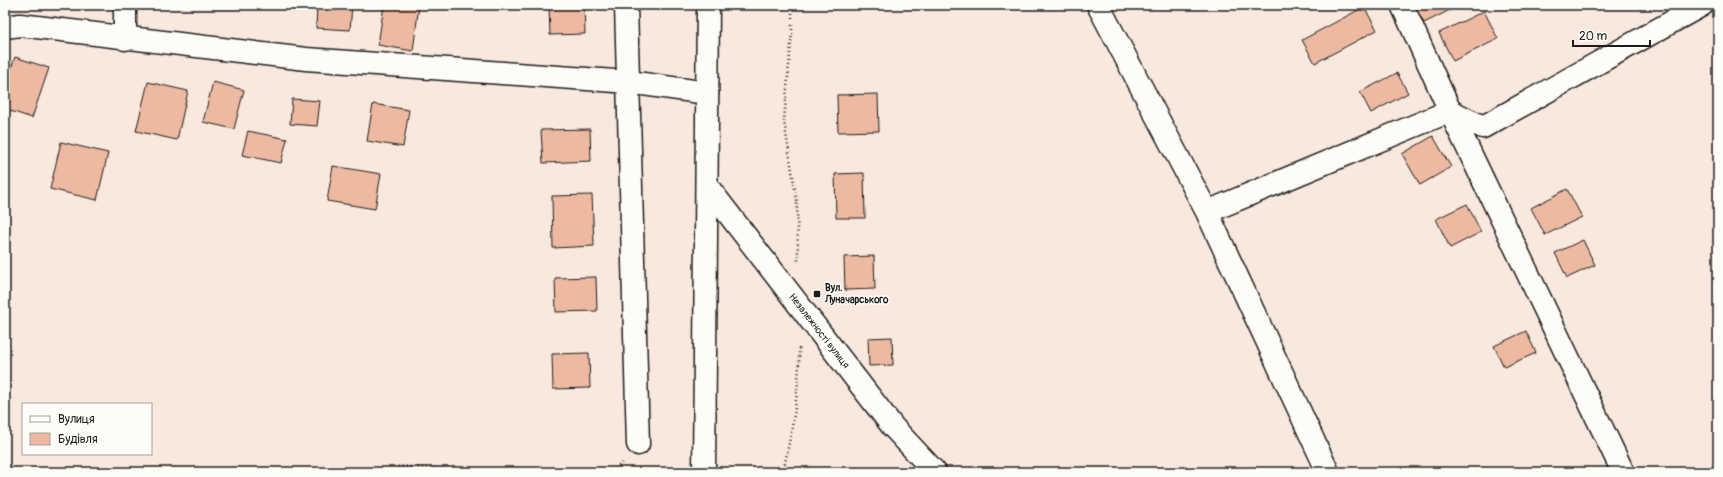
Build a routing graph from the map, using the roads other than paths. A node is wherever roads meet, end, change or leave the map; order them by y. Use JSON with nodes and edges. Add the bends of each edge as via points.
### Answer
{"nodes":[{"id":1,"x":125,"y":5,"type":"edge"},
{"id":2,"x":626,"y":5,"type":"edge"},
{"id":3,"x":708,"y":5,"type":"edge"},
{"id":4,"x":1098,"y":5,"type":"edge"},
{"id":5,"x":1402,"y":5,"type":"edge"},
{"id":6,"x":1702,"y":5,"type":"edge"},
{"id":7,"x":5,"y":26,"type":"edge"},
{"id":8,"x":125,"y":39,"type":"junction"},
{"id":9,"x":629,"y":82,"type":"junction"},
{"id":10,"x":707,"y":93,"type":"junction"},
{"id":11,"x":1450,"y":111,"type":"junction"},
{"id":12,"x":707,"y":186,"type":"junction"},
{"id":13,"x":1207,"y":212,"type":"junction"},
{"id":14,"x":638,"y":444,"type":"dead end"},
{"id":15,"x":704,"y":472,"type":"edge"},
{"id":16,"x":935,"y":472,"type":"edge"},
{"id":17,"x":1328,"y":472,"type":"edge"},
{"id":18,"x":1623,"y":472,"type":"edge"}],
"edges":[{"from":1,"to":8,"type":"main road"},
{"from":2,"to":9,"type":"main road"},
{"from":3,"to":10,"type":"main road"},
{"from":4,"to":13,"type":"main road"},
{"from":5,"to":11,"type":"main road"},
{"from":6,"to":11,"type":"main road","via":[[1483,127]]},
{"from":7,"to":8,"type":"main road","via":[[20,25]]},
{"from":8,"to":9,"type":"main road","via":[[306,59]]},
{"from":9,"to":10,"type":"main road"},
{"from":9,"to":14,"type":"main road"},
{"from":10,"to":12,"type":"main road"},
{"from":11,"to":13,"type":"main road"},
{"from":11,"to":18,"type":"main road"},
{"from":12,"to":15,"type":"main road"},
{"from":12,"to":16,"type":"main road","name":"Незалежності вулиця","via":[[893,427]]},
{"from":13,"to":17,"type":"main road"}]}
